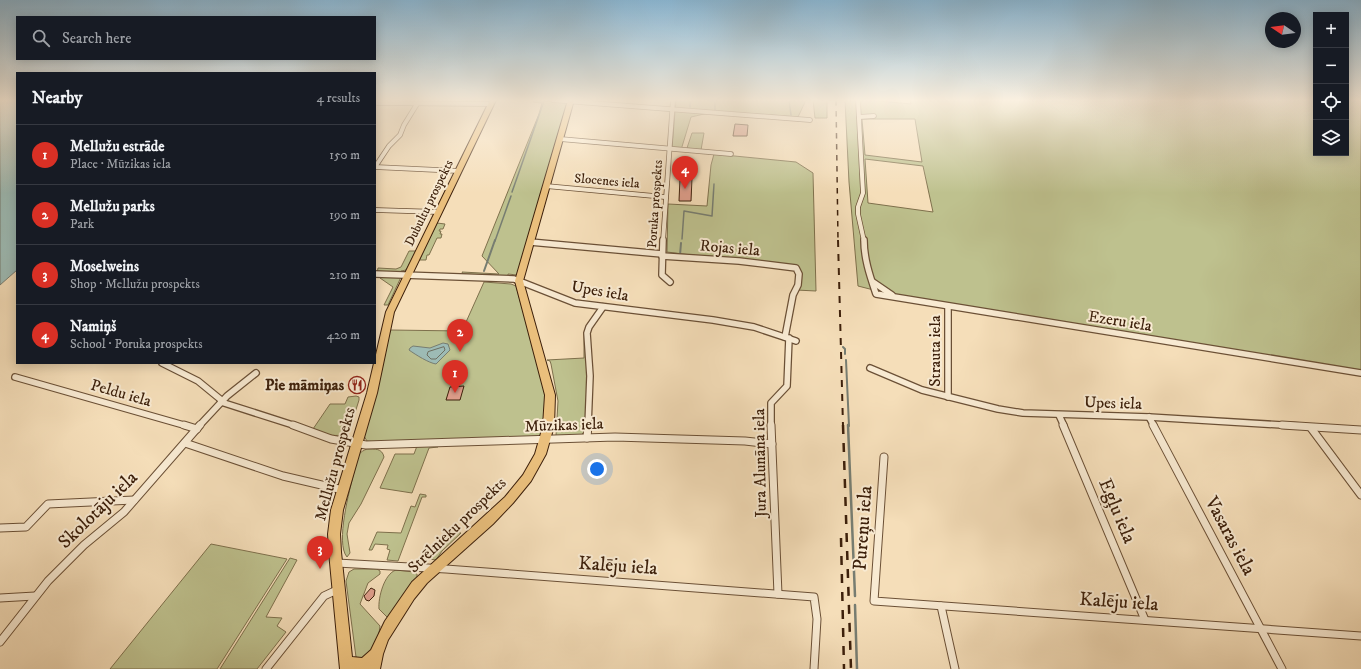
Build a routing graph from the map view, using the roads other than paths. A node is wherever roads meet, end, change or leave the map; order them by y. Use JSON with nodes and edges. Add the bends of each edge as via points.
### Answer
{"nodes":[{"id":1,"x":402,"y":131,"type":"edge"},
{"id":2,"x":478,"y":131,"type":"edge"},
{"id":3,"x":562,"y":131,"type":"edge"},
{"id":4,"x":671,"y":131,"type":"edge"},
{"id":5,"x":860,"y":131,"type":"edge"},
{"id":6,"x":560,"y":139,"type":"junction"},
{"id":7,"x":669,"y":150,"type":"junction"},
{"id":8,"x":731,"y":154,"type":"dead end"},
{"id":9,"x":376,"y":166,"type":"edge"},
{"id":10,"x":376,"y":167,"type":"edge"},
{"id":11,"x":458,"y":171,"type":"junction"},
{"id":12,"x":546,"y":186,"type":"junction"},
{"id":13,"x":665,"y":197,"type":"junction"},
{"id":14,"x":376,"y":210,"type":"edge"},
{"id":15,"x":439,"y":212,"type":"junction"},
{"id":16,"x":530,"y":242,"type":"junction"},
{"id":17,"x":662,"y":255,"type":"junction"},
{"id":18,"x":796,"y":268,"type":"joint"},
{"id":19,"x":376,"y":274,"type":"edge"},
{"id":20,"x":408,"y":274,"type":"junction"},
{"id":21,"x":519,"y":282,"type":"junction"},
{"id":22,"x":670,"y":282,"type":"dead end"},
{"id":23,"x":873,"y":282,"type":"junction"},
{"id":24,"x":896,"y":297,"type":"junction"},
{"id":25,"x":948,"y":306,"type":"junction"},
{"id":26,"x":603,"y":307,"type":"junction"},
{"id":27,"x":790,"y":338,"type":"junction"},
{"id":28,"x":164,"y":364,"type":"edge"},
{"id":29,"x":870,"y":368,"type":"dead end"},
{"id":30,"x":256,"y":373,"type":"dead end"},
{"id":31,"x":1361,"y":373,"type":"edge"},
{"id":32,"x":15,"y":377,"type":"dead end"},
{"id":33,"x":948,"y":397,"type":"junction"},
{"id":34,"x":221,"y":402,"type":"junction"},
{"id":35,"x":1059,"y":415,"type":"junction"},
{"id":36,"x":1149,"y":417,"type":"junction"},
{"id":37,"x":1311,"y":428,"type":"junction"},
{"id":38,"x":197,"y":429,"type":"junction"},
{"id":39,"x":1361,"y":430,"type":"edge"},
{"id":40,"x":587,"y":438,"type":"junction"},
{"id":41,"x":546,"y":440,"type":"junction"},
{"id":42,"x":185,"y":443,"type":"junction"},
{"id":43,"x":357,"y":444,"type":"junction"},
{"id":44,"x":772,"y":444,"type":"junction"},
{"id":45,"x":884,"y":457,"type":"dead end"},
{"id":46,"x":343,"y":490,"type":"junction"},
{"id":47,"x":1361,"y":495,"type":"edge"},
{"id":48,"x":134,"y":500,"type":"junction"},
{"id":49,"x":0,"y":528,"type":"edge"},
{"id":50,"x":337,"y":563,"type":"junction"},
{"id":51,"x":419,"y":567,"type":"junction"},
{"id":52,"x":435,"y":568,"type":"junction"},
{"id":53,"x":421,"y":580,"type":"junction"},
{"id":54,"x":339,"y":589,"type":"junction"},
{"id":55,"x":778,"y":594,"type":"junction"},
{"id":56,"x":35,"y":596,"type":"junction"},
{"id":57,"x":0,"y":598,"type":"edge"},
{"id":58,"x":874,"y":601,"type":"joint"},
{"id":59,"x":941,"y":606,"type":"junction"},
{"id":60,"x":1145,"y":620,"type":"junction"},
{"id":61,"x":1260,"y":628,"type":"junction"},
{"id":62,"x":1361,"y":636,"type":"edge"},
{"id":63,"x":0,"y":642,"type":"edge"},
{"id":64,"x":376,"y":654,"type":"junction"},
{"id":65,"x":347,"y":665,"type":"edge"},
{"id":66,"x":266,"y":669,"type":"edge"},
{"id":67,"x":373,"y":669,"type":"edge"},
{"id":68,"x":814,"y":669,"type":"edge"},
{"id":69,"x":955,"y":669,"type":"edge"},
{"id":70,"x":1282,"y":669,"type":"edge"}],
"edges":[{"from":1,"to":9,"type":"street"},
{"from":2,"to":11,"type":"main road","name":"Dubultu prospekts"},
{"from":3,"to":6,"type":"main road"},
{"from":4,"to":7,"type":"street","name":"Poruka prospekts"},
{"from":5,"to":23,"type":"street","via":[[863,193],[858,214],[864,236],[864,252]]},
{"from":6,"to":7,"type":"street"},
{"from":6,"to":12,"type":"main road"},
{"from":7,"to":8,"type":"street"},
{"from":7,"to":13,"type":"street","name":"Poruka prospekts"},
{"from":10,"to":11,"type":"street"},
{"from":11,"to":15,"type":"main road","name":"Dubultu prospekts"},
{"from":12,"to":13,"type":"street","name":"Slocenes iela"},
{"from":12,"to":16,"type":"main road"},
{"from":13,"to":17,"type":"street","name":"Poruka prospekts"},
{"from":14,"to":15,"type":"street"},
{"from":15,"to":20,"type":"main road","name":"Dubultu prospekts"},
{"from":16,"to":17,"type":"street","name":"Rojas iela"},
{"from":16,"to":21,"type":"main road"},
{"from":17,"to":18,"type":"street","name":"Rojas iela"},
{"from":17,"to":22,"type":"street","name":"Poruka prospekts","via":[[662,275]]},
{"from":18,"to":27,"type":"street","name":"Jura Alunāna iela","via":[[799,274],[793,296]]},
{"from":19,"to":20,"type":"street","name":"Upes iela"},
{"from":20,"to":21,"type":"street","name":"Upes iela","via":[[514,279]]},
{"from":20,"to":43,"type":"main road","name":"Mellužu prospekts","via":[[390,312]]},
{"from":21,"to":26,"type":"street","name":"Upes iela","via":[[570,301]]},
{"from":21,"to":41,"type":"main road","name":"Strēlnieku prospekts","via":[[550,394],[552,413]]},
{"from":23,"to":24,"type":"street"},
{"from":23,"to":24,"type":"street","name":"Ezeru iela","via":[[876,294]]},
{"from":24,"to":25,"type":"street","name":"Ezeru iela"},
{"from":25,"to":31,"type":"street","name":"Ezeru iela"},
{"from":25,"to":33,"type":"street","name":"Strauta iela"},
{"from":26,"to":27,"type":"street","name":"Upes iela","via":[[713,320],[754,327]]},
{"from":26,"to":40,"type":"street","via":[[587,333],[590,376]]},
{"from":27,"to":44,"type":"street","name":"Jura Alunāna iela","via":[[788,386],[771,403]]},
{"from":28,"to":34,"type":"street","via":[[198,381]]},
{"from":29,"to":33,"type":"street","name":"Upes iela","via":[[922,390]]},
{"from":30,"to":34,"type":"street","name":"Skolotāju iela"},
{"from":32,"to":38,"type":"street","name":"Peldu iela"},
{"from":33,"to":35,"type":"street","name":"Upes iela","via":[[1017,412]]},
{"from":34,"to":38,"type":"street","name":"Skolotāju iela"},
{"from":34,"to":43,"type":"street","name":"Mūzikas iela","via":[[331,439]]},
{"from":35,"to":36,"type":"street","name":"Upes iela"},
{"from":35,"to":60,"type":"street","name":"Egļu iela"},
{"from":36,"to":37,"type":"street","name":"Upes iela"},
{"from":36,"to":61,"type":"street","name":"Vasaras iela"},
{"from":37,"to":39,"type":"street","name":"Upes iela"},
{"from":37,"to":47,"type":"street"},
{"from":38,"to":42,"type":"street","name":"Skolotāju iela"},
{"from":40,"to":41,"type":"street","name":"Mūzikas iela"},
{"from":40,"to":44,"type":"street","name":"Mūzikas iela","via":[[656,438]]},
{"from":41,"to":43,"type":"street","name":"Mūzikas iela"},
{"from":41,"to":52,"type":"main road","name":"Strēlnieku prospekts","via":[[541,455],[517,492]]},
{"from":42,"to":46,"type":"street","via":[[275,474]]},
{"from":42,"to":48,"type":"street","name":"Skolotāju iela"},
{"from":43,"to":46,"type":"main road","name":"Mellužu prospekts"},
{"from":44,"to":55,"type":"street","name":"Jura Alunāna iela"},
{"from":45,"to":58,"type":"street","name":"Pureņu iela"},
{"from":46,"to":50,"type":"main road","name":"Mellužu prospekts","via":[[334,534]]},
{"from":48,"to":49,"type":"street","via":[[48,504],[26,527]]},
{"from":48,"to":56,"type":"street","name":"Skolotāju iela","via":[[124,512],[84,545]]},
{"from":50,"to":51,"type":"street","name":"Kalēju iela"},
{"from":50,"to":54,"type":"main road","name":"Mellužu prospekts"},
{"from":51,"to":52,"type":"street","name":"Kalēju iela"},
{"from":51,"to":53,"type":"street","via":[[423,572]]},
{"from":52,"to":53,"type":"main road","name":"Strēlnieku prospekts"},
{"from":52,"to":55,"type":"street","name":"Kalēju iela"},
{"from":53,"to":64,"type":"main road","name":"Strēlnieku prospekts","via":[[388,627]]},
{"from":54,"to":65,"type":"main road","name":"Mellužu prospekts"},
{"from":54,"to":66,"type":"street","via":[[324,596]]},
{"from":55,"to":68,"type":"street","name":"Kalēju iela","via":[[814,597],[817,619]]},
{"from":56,"to":57,"type":"street"},
{"from":56,"to":63,"type":"street","name":"Skolotāju iela"},
{"from":58,"to":59,"type":"street","name":"Kalēju iela"},
{"from":59,"to":60,"type":"street","name":"Kalēju iela"},
{"from":59,"to":69,"type":"street"},
{"from":60,"to":61,"type":"street","name":"Kalēju iela"},
{"from":61,"to":62,"type":"street","name":"Kalēju iela"},
{"from":61,"to":70,"type":"street","name":"Vasaras iela"},
{"from":64,"to":65,"type":"main road","via":[[367,664]]},
{"from":64,"to":67,"type":"main road","name":"Strēlnieku prospekts"}]}
